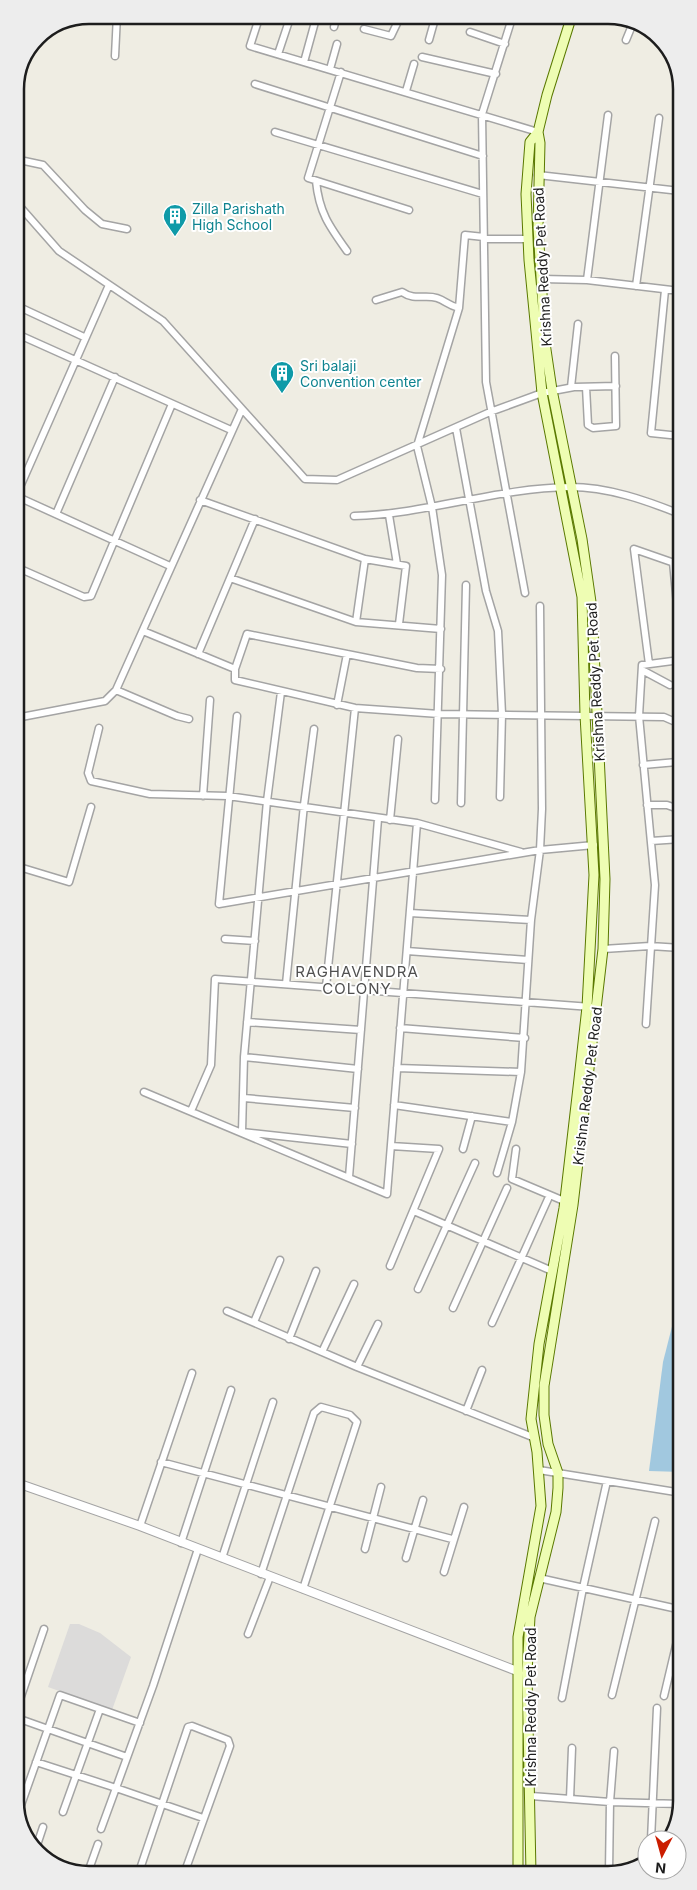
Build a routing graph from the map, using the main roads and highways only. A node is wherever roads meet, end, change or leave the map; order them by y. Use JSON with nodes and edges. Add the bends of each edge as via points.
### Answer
{"nodes":[{"id":1,"x":569,"y":24,"type":"edge"},
{"id":2,"x":538,"y":132,"type":"junction"},
{"id":3,"x":540,"y":1510,"type":"junction"},
{"id":4,"x":556,"y":1512,"type":"junction"},
{"id":5,"x":518,"y":1866,"type":"edge"},
{"id":6,"x":531,"y":1866,"type":"edge"}],
"edges":[{"from":1,"to":2,"type":"main road"},
{"from":2,"to":3,"type":"main road","name":"Krishna Reddy Pet Road","via":[[530,142],[526,194],[528,239],[542,393],[582,597],[585,715],[594,845],[587,1007],[564,1201],[539,1344],[532,1419],[539,1470]]},
{"from":2,"to":4,"type":"main road","name":"Krishna Reddy Pet Road","via":[[538,226],[545,343],[592,609],[605,879],[597,1008],[573,1205],[544,1386],[548,1444],[558,1473]]},
{"from":3,"to":4,"type":"main road"},
{"from":3,"to":5,"type":"main road","name":"Krishna Reddy Pet Road","via":[[518,1637]]},
{"from":4,"to":6,"type":"main road","name":"Krishna Reddy Pet Road","via":[[531,1611],[527,1671]]}]}
